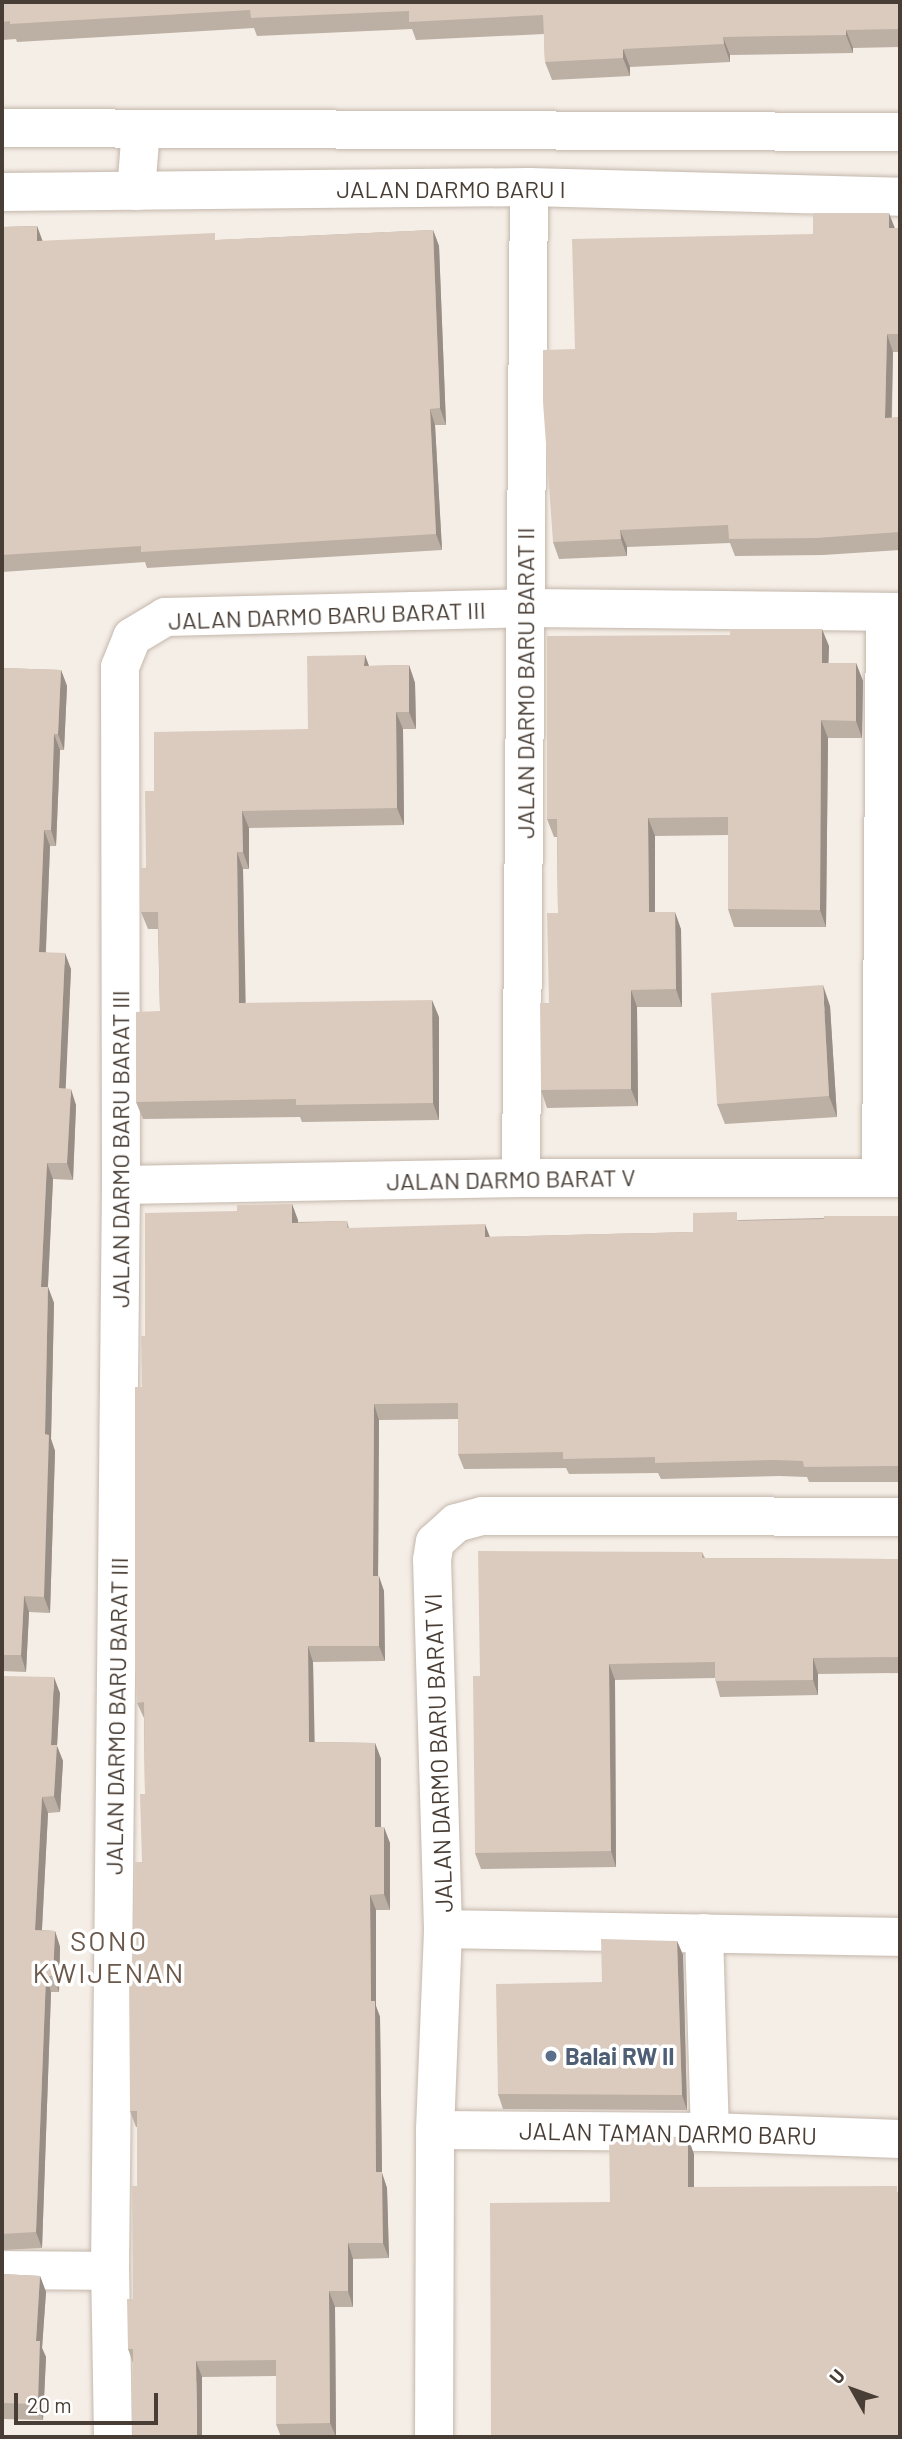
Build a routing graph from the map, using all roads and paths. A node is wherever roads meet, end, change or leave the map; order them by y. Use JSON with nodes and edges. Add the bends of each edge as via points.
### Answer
{"nodes":[{"id":1,"x":2,"y":128,"type":"edge"},
{"id":2,"x":141,"y":129,"type":"junction"},
{"id":3,"x":900,"y":132,"type":"edge"},
{"id":4,"x":528,"y":187,"type":"junction"},
{"id":5,"x":136,"y":191,"type":"junction"},
{"id":6,"x":2,"y":192,"type":"edge"},
{"id":7,"x":900,"y":197,"type":"edge"},
{"id":8,"x":526,"y":608,"type":"junction"},
{"id":9,"x":893,"y":612,"type":"edge"},
{"id":10,"x":521,"y":1178,"type":"junction"},
{"id":11,"x":891,"y":1178,"type":"edge"},
{"id":12,"x":121,"y":1185,"type":"junction"},
{"id":13,"x":900,"y":1517,"type":"edge"},
{"id":14,"x":443,"y":1929,"type":"junction"},
{"id":15,"x":704,"y":1933,"type":"junction"},
{"id":16,"x":900,"y":1937,"type":"edge"},
{"id":17,"x":435,"y":2130,"type":"junction"},
{"id":18,"x":710,"y":2132,"type":"junction"},
{"id":19,"x":900,"y":2139,"type":"edge"},
{"id":20,"x":2,"y":2270,"type":"edge"},
{"id":21,"x":110,"y":2271,"type":"junction"},
{"id":22,"x":113,"y":2437,"type":"edge"},
{"id":23,"x":434,"y":2437,"type":"edge"}],
"edges":[{"from":1,"to":2,"type":"street"},
{"from":2,"to":3,"type":"street"},
{"from":2,"to":5,"type":"street"},
{"from":4,"to":5,"type":"street","name":"JALAN DARMO BARU I"},
{"from":4,"to":7,"type":"street","name":"JALAN DARMO BARU I"},
{"from":4,"to":8,"type":"street","name":"JALAN DARMO BARU BARAT II"},
{"from":5,"to":6,"type":"street","name":"JALAN DARMO BARU I"},
{"from":8,"to":9,"type":"street","name":"JALAN DARMO BARU BARAT III"},
{"from":8,"to":10,"type":"street","name":"JALAN DARMO BARU BARAT II"},
{"from":8,"to":12,"type":"street","name":"JALAN DARMO BARU BARAT III","via":[[165,617],[132,637],[120,667]]},
{"from":9,"to":11,"type":"street"},
{"from":10,"to":11,"type":"street","name":"JALAN DARMO BARAT V"},
{"from":10,"to":12,"type":"street","name":"JALAN DARMO BARAT V"},
{"from":12,"to":21,"type":"street","name":"JALAN DARMO BARU BARAT III"},
{"from":13,"to":14,"type":"street","name":"JALAN DARMO BARU BARAT VI","via":[[482,1516],[444,1531],[435,1542],[432,1560]]},
{"from":14,"to":15,"type":"street"},
{"from":14,"to":17,"type":"street","name":"JALAN DARMO BARU BARAT VI"},
{"from":15,"to":16,"type":"street"},
{"from":15,"to":18,"type":"street"},
{"from":17,"to":18,"type":"street","name":"JALAN TAMAN DARMO BARU"},
{"from":17,"to":23,"type":"street","name":"JALAN DARMO BARU BARAT VI"},
{"from":18,"to":19,"type":"street","name":"JALAN TAMAN DARMO BARU"},
{"from":20,"to":21,"type":"street"},
{"from":21,"to":22,"type":"street","name":"JALAN DARMO BARU BARAT III"}]}
